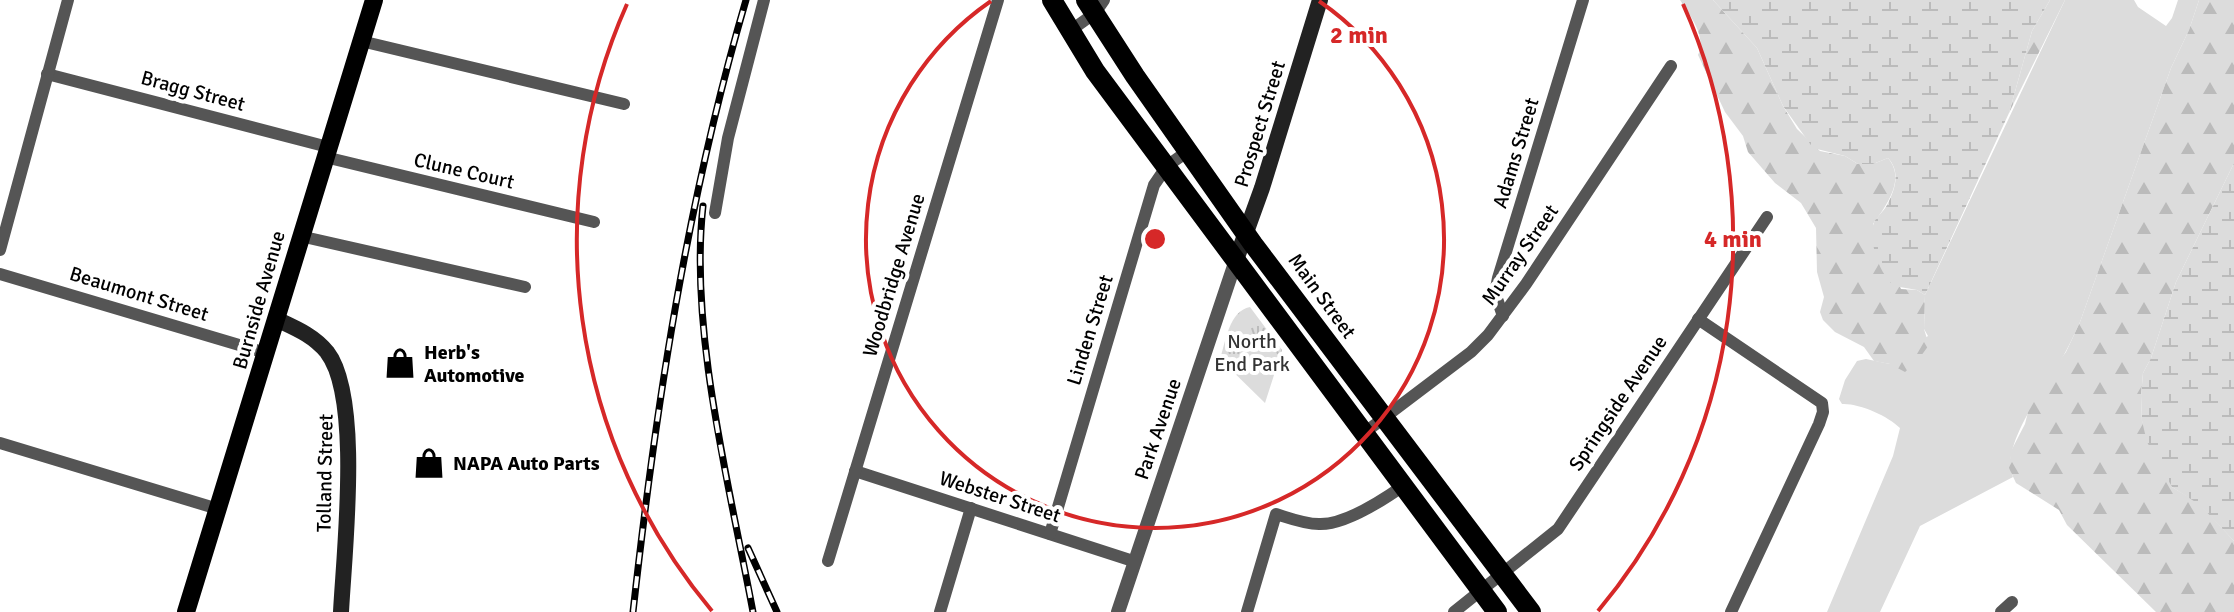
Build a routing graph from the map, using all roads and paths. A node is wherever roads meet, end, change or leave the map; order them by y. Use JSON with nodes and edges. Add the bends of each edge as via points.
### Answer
{"nodes":[{"id":1,"x":68,"y":0,"type":"edge"},
{"id":2,"x":374,"y":0,"type":"edge"},
{"id":3,"x":764,"y":0,"type":"edge"},
{"id":4,"x":998,"y":0,"type":"edge"},
{"id":5,"x":1052,"y":0,"type":"edge"},
{"id":6,"x":1320,"y":0,"type":"edge"},
{"id":7,"x":1583,"y":0,"type":"edge"},
{"id":8,"x":1095,"y":4,"type":"edge"},
{"id":9,"x":1070,"y":31,"type":"junction"},
{"id":10,"x":361,"y":41,"type":"junction"},
{"id":11,"x":1671,"y":66,"type":"dead end"},
{"id":12,"x":47,"y":74,"type":"junction"},
{"id":13,"x":624,"y":104,"type":"dead end"},
{"id":14,"x":1188,"y":151,"type":"junction"},
{"id":15,"x":327,"y":152,"type":"junction"},
{"id":16,"x":1167,"y":166,"type":"junction"},
{"id":17,"x":715,"y":213,"type":"dead end"},
{"id":18,"x":1767,"y":217,"type":"dead end"},
{"id":19,"x":594,"y":222,"type":"dead end"},
{"id":20,"x":1246,"y":233,"type":"junction"},
{"id":21,"x":300,"y":236,"type":"junction"},
{"id":22,"x":0,"y":250,"type":"edge"},
{"id":23,"x":1236,"y":260,"type":"junction"},
{"id":24,"x":0,"y":274,"type":"edge"},
{"id":25,"x":525,"y":287,"type":"dead end"},
{"id":26,"x":1503,"y":316,"type":"junction"},
{"id":27,"x":276,"y":319,"type":"junction"},
{"id":28,"x":1698,"y":319,"type":"junction"},
{"id":29,"x":266,"y":353,"type":"junction"},
{"id":30,"x":1383,"y":418,"type":"junction"},
{"id":31,"x":1364,"y":433,"type":"junction"},
{"id":32,"x":0,"y":443,"type":"edge"},
{"id":33,"x":855,"y":471,"type":"junction"},
{"id":34,"x":1403,"y":486,"type":"junction"},
{"id":35,"x":971,"y":508,"type":"junction"},
{"id":36,"x":218,"y":509,"type":"junction"},
{"id":37,"x":1050,"y":534,"type":"junction"},
{"id":38,"x":828,"y":561,"type":"dead end"},
{"id":39,"x":1133,"y":561,"type":"junction"},
{"id":40,"x":1502,"y":573,"type":"junction"},
{"id":41,"x":1480,"y":590,"type":"junction"},
{"id":42,"x":2012,"y":602,"type":"dead end"},
{"id":43,"x":186,"y":612,"type":"edge"},
{"id":44,"x":341,"y":612,"type":"edge"},
{"id":45,"x":940,"y":612,"type":"edge"},
{"id":46,"x":1118,"y":612,"type":"edge"},
{"id":47,"x":1247,"y":612,"type":"edge"},
{"id":48,"x":1454,"y":612,"type":"edge"},
{"id":49,"x":1497,"y":612,"type":"edge"},
{"id":50,"x":1531,"y":612,"type":"edge"},
{"id":51,"x":1731,"y":612,"type":"edge"},
{"id":52,"x":2001,"y":612,"type":"edge"}],
"edges":[{"from":1,"to":12,"type":"street"},
{"from":2,"to":10,"type":"main road","name":"Burnside Avenue"},
{"from":3,"to":17,"type":"street","via":[[728,138]]},
{"from":4,"to":33,"type":"street","name":"Woodbridge Avenue"},
{"from":5,"to":9,"type":"highway"},
{"from":6,"to":20,"type":"main road","name":"Prospect Street"},
{"from":7,"to":26,"type":"street","name":"Adams Street","via":[[1498,278],[1495,293]]},
{"from":8,"to":9,"type":"street"},
{"from":8,"to":14,"type":"highway","name":"Main Street"},
{"from":9,"to":16,"type":"highway"},
{"from":10,"to":13,"type":"street"},
{"from":10,"to":15,"type":"main road","name":"Burnside Avenue"},
{"from":11,"to":26,"type":"street","name":"Murray Street"},
{"from":12,"to":15,"type":"street","name":"Bragg Street"},
{"from":12,"to":22,"type":"street"},
{"from":14,"to":16,"type":"street","name":"Linden Street"},
{"from":14,"to":20,"type":"highway","name":"Main Street"},
{"from":15,"to":19,"type":"street","name":"Clune Court"},
{"from":15,"to":21,"type":"main road","name":"Burnside Avenue"},
{"from":16,"to":23,"type":"highway"},
{"from":16,"to":37,"type":"street","name":"Linden Street","via":[[1153,189]]},
{"from":18,"to":28,"type":"street","name":"Springside Avenue"},
{"from":20,"to":23,"type":"main road","name":"Prospect Street"},
{"from":20,"to":30,"type":"highway","name":"Main Street"},
{"from":21,"to":25,"type":"street"},
{"from":21,"to":27,"type":"main road","name":"Burnside Avenue"},
{"from":23,"to":31,"type":"highway"},
{"from":23,"to":39,"type":"street","name":"Park Avenue"},
{"from":24,"to":29,"type":"street","name":"Beaumont Street"},
{"from":26,"to":30,"type":"street","name":"Murray Street","via":[[1471,352]]},
{"from":27,"to":29,"type":"main road","name":"Burnside Avenue"},
{"from":27,"to":44,"type":"main road","name":"Tolland Street","via":[[315,339],[342,382],[348,465]]},
{"from":28,"to":40,"type":"street","name":"Springside Avenue","via":[[1558,529]]},
{"from":28,"to":51,"type":"street","via":[[1822,403],[1819,424]]},
{"from":29,"to":36,"type":"main road","name":"Burnside Avenue"},
{"from":30,"to":31,"type":"street","name":"Murray Street"},
{"from":30,"to":40,"type":"highway","name":"Main Street"},
{"from":31,"to":34,"type":"highway"},
{"from":32,"to":36,"type":"street"},
{"from":33,"to":35,"type":"street","name":"Webster Street"},
{"from":33,"to":38,"type":"street","name":"Woodbridge Avenue"},
{"from":34,"to":41,"type":"highway"},
{"from":34,"to":47,"type":"street","via":[[1374,505],[1329,523],[1276,514]]},
{"from":35,"to":37,"type":"street","name":"Webster Street"},
{"from":35,"to":45,"type":"street"},
{"from":36,"to":43,"type":"main road","name":"Burnside Avenue"},
{"from":37,"to":39,"type":"street","name":"Webster Street"},
{"from":39,"to":46,"type":"street","name":"Park Avenue"},
{"from":40,"to":41,"type":"street","name":"Springside Avenue"},
{"from":40,"to":50,"type":"highway","name":"Main Street"},
{"from":41,"to":48,"type":"street","name":"Springside Avenue"},
{"from":41,"to":49,"type":"highway"},
{"from":42,"to":52,"type":"street"}]}
